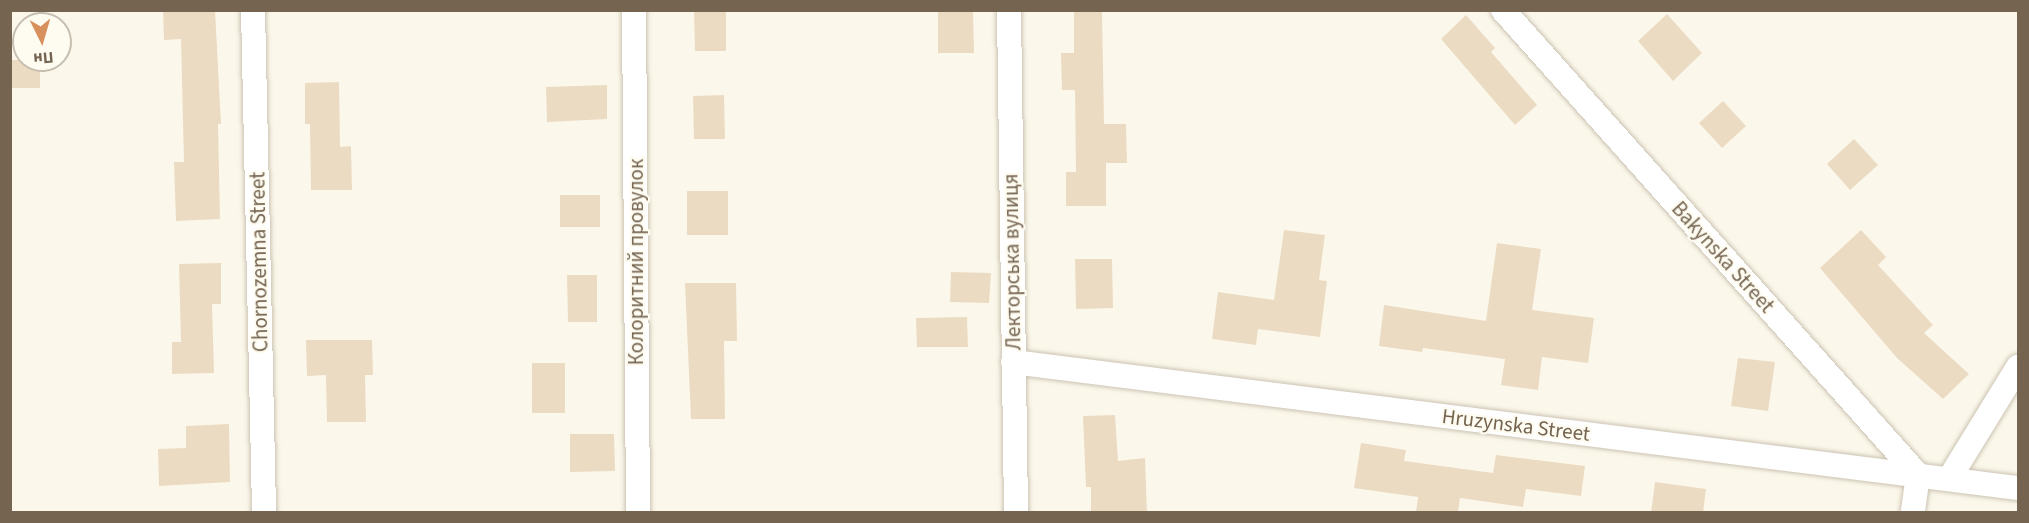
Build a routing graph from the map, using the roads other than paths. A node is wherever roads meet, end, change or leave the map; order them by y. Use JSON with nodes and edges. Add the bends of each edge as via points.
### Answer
{"nodes":[{"id":1,"x":253,"y":10,"type":"edge"},
{"id":2,"x":634,"y":10,"type":"edge"},
{"id":3,"x":1009,"y":10,"type":"edge"},
{"id":4,"x":1503,"y":10,"type":"edge"},
{"id":5,"x":1013,"y":362,"type":"junction"},
{"id":6,"x":2019,"y":367,"type":"edge"},
{"id":7,"x":1918,"y":475,"type":"junction"},
{"id":8,"x":1949,"y":479,"type":"junction"},
{"id":9,"x":2019,"y":488,"type":"edge"},
{"id":10,"x":264,"y":513,"type":"edge"},
{"id":11,"x":638,"y":513,"type":"edge"},
{"id":12,"x":1016,"y":513,"type":"edge"},
{"id":13,"x":1913,"y":513,"type":"edge"}],
"edges":[{"from":1,"to":10,"type":"street","name":"Chornozemna Street"},
{"from":2,"to":11,"type":"street","name":"Колоритний провулок"},
{"from":3,"to":5,"type":"street","name":"Лекторська вулиця"},
{"from":4,"to":7,"type":"street","name":"Bakynska Street"},
{"from":5,"to":7,"type":"street","name":"Hruzynska Street"},
{"from":5,"to":12,"type":"street","name":"Лекторська вулиця"},
{"from":6,"to":8,"type":"street"},
{"from":7,"to":8,"type":"street","name":"Hruzynska Street"},
{"from":7,"to":13,"type":"street"},
{"from":8,"to":9,"type":"street","name":"Hruzynska Street"}]}
